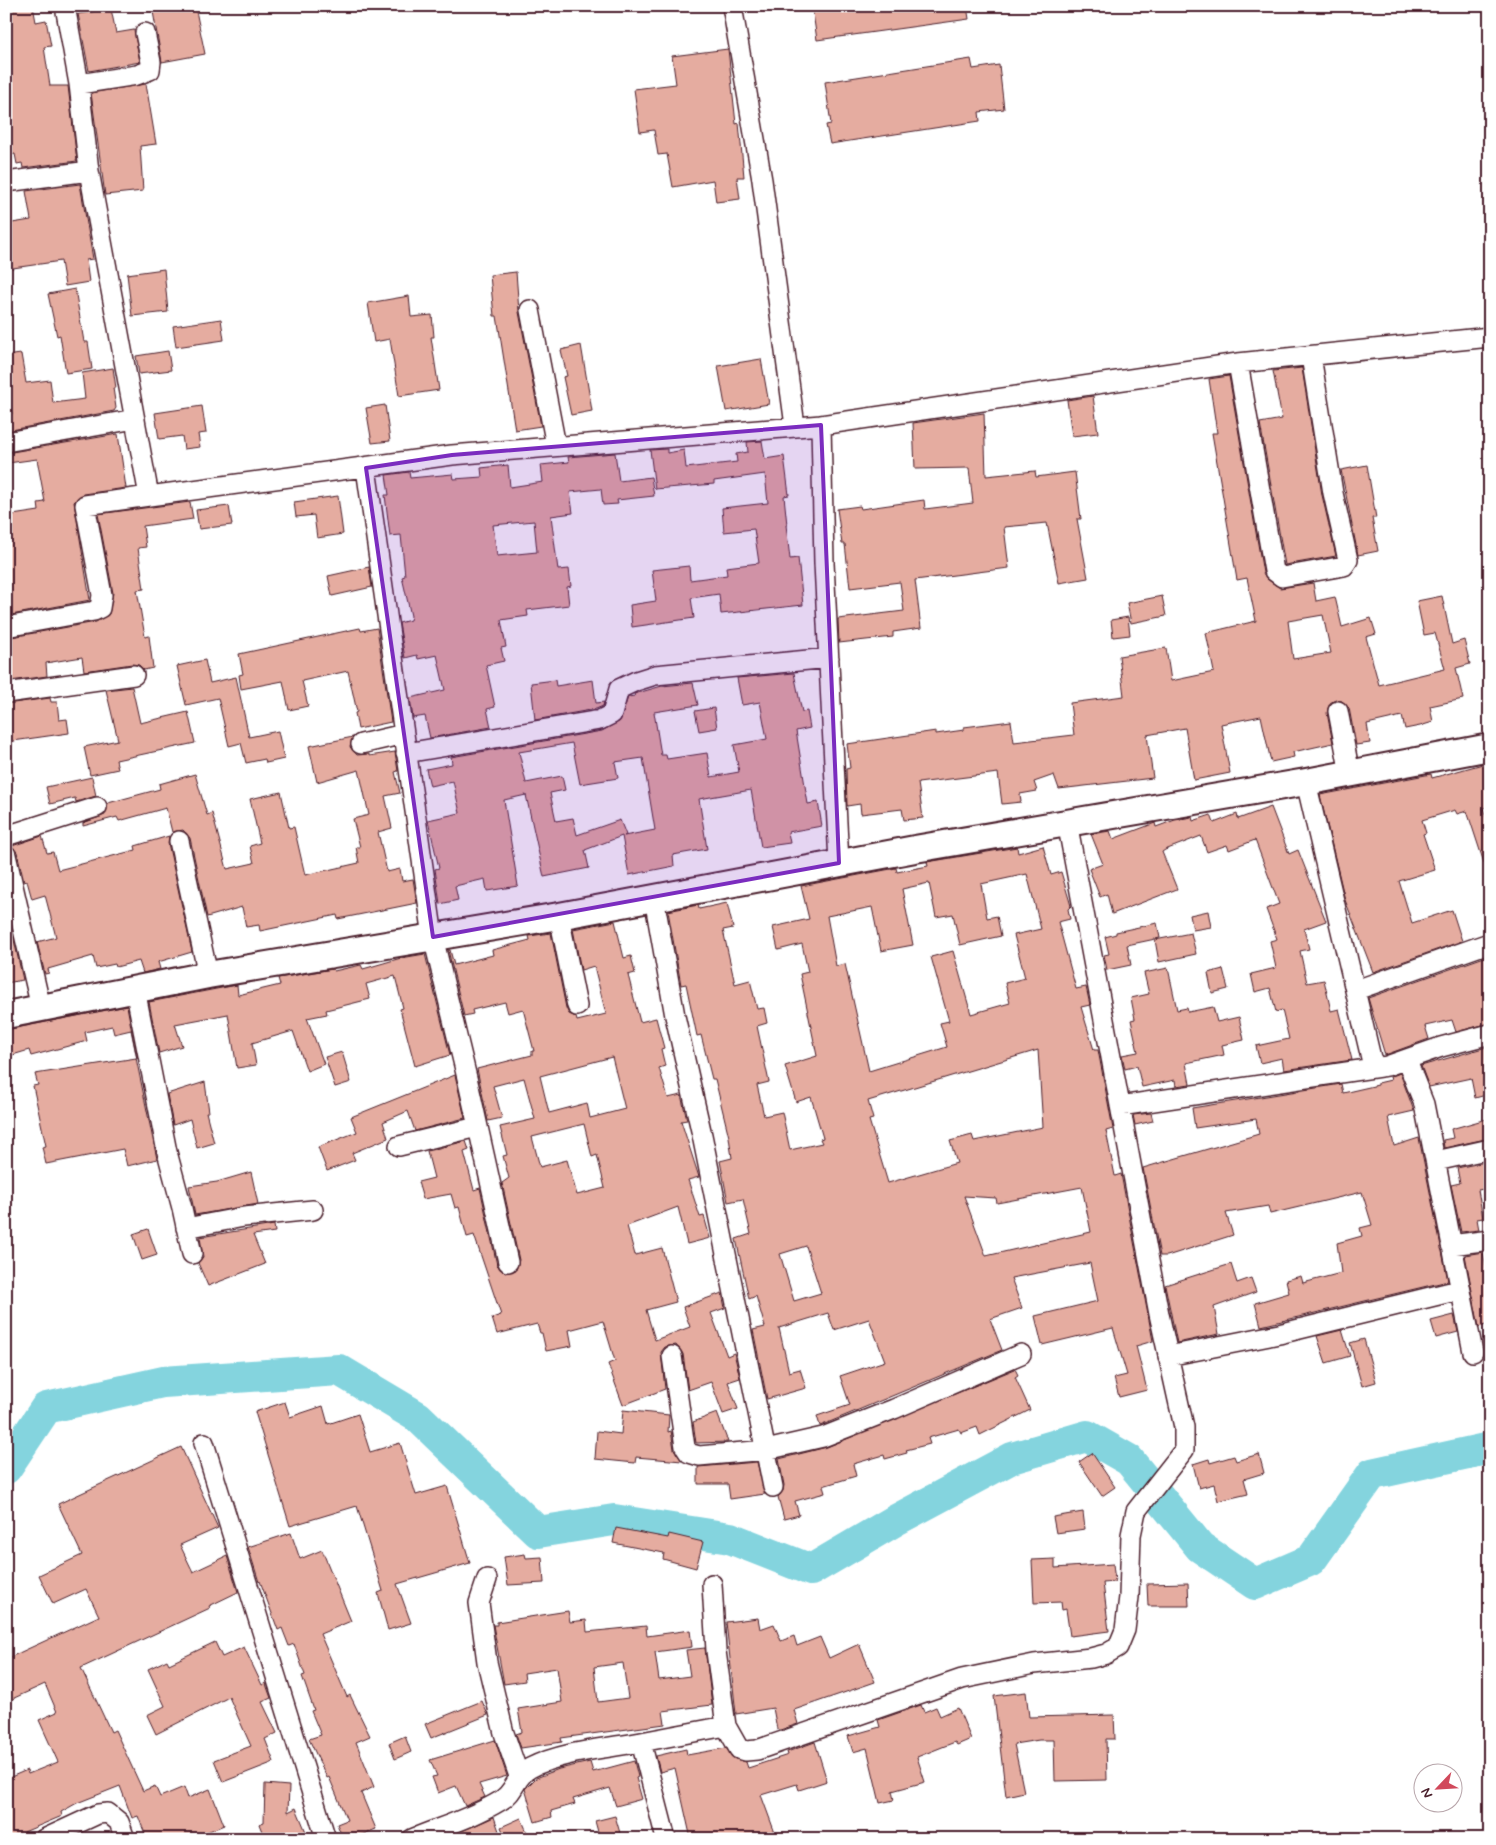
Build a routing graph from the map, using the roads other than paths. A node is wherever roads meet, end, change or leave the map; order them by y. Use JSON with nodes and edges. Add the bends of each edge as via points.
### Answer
{"nodes":[{"id":1,"x":65,"y":6,"type":"edge"},
{"id":2,"x":732,"y":6,"type":"edge"},
{"id":3,"x":145,"y":33,"type":"dead end"},
{"id":4,"x":79,"y":84,"type":"junction"},
{"id":5,"x":89,"y":171,"type":"junction"},
{"id":6,"x":6,"y":182,"type":"edge"},
{"id":7,"x":530,"y":310,"type":"dead end"},
{"id":8,"x":1490,"y":337,"type":"edge"},
{"id":9,"x":1311,"y":356,"type":"junction"},
{"id":10,"x":1238,"y":363,"type":"junction"},
{"id":11,"x":135,"y":419,"type":"junction"},
{"id":12,"x":794,"y":426,"type":"junction"},
{"id":13,"x":821,"y":426,"type":"junction"},
{"id":14,"x":6,"y":442,"type":"edge"},
{"id":15,"x":556,"y":446,"type":"junction"},
{"id":16,"x":366,"y":468,"type":"junction"},
{"id":17,"x":149,"y":496,"type":"junction"},
{"id":18,"x":6,"y":627,"type":"edge"},
{"id":19,"x":829,"y":658,"type":"junction"},
{"id":20,"x":134,"y":675,"type":"dead end"},
{"id":21,"x":6,"y":693,"type":"edge"},
{"id":22,"x":1338,"y":711,"type":"dead end"},
{"id":23,"x":404,"y":734,"type":"junction"},
{"id":24,"x":361,"y":744,"type":"dead end"},
{"id":25,"x":1490,"y":747,"type":"edge"},
{"id":26,"x":406,"y":753,"type":"junction"},
{"id":27,"x":1350,"y":774,"type":"junction"},
{"id":28,"x":1306,"y":782,"type":"junction"},
{"id":29,"x":98,"y":807,"type":"dead end"},
{"id":30,"x":1067,"y":822,"type":"junction"},
{"id":31,"x":6,"y":836,"type":"edge"},
{"id":32,"x":179,"y":841,"type":"dead end"},
{"id":33,"x":6,"y":855,"type":"edge"},
{"id":34,"x":839,"y":863,"type":"junction"},
{"id":35,"x":654,"y":898,"type":"junction"},
{"id":36,"x":559,"y":916,"type":"junction"},
{"id":37,"x":432,"y":937,"type":"junction"},
{"id":38,"x":1486,"y":944,"type":"dead end"},
{"id":39,"x":208,"y":975,"type":"junction"},
{"id":40,"x":135,"y":989,"type":"junction"},
{"id":41,"x":1356,"y":990,"type":"junction"},
{"id":42,"x":577,"y":1006,"type":"dead end"},
{"id":43,"x":41,"y":1008,"type":"junction"},
{"id":44,"x":6,"y":1015,"type":"edge"},
{"id":45,"x":1490,"y":1034,"type":"edge"},
{"id":46,"x":1408,"y":1061,"type":"junction"},
{"id":47,"x":1380,"y":1068,"type":"junction"},
{"id":48,"x":1120,"y":1106,"type":"junction"},
{"id":49,"x":477,"y":1127,"type":"junction"},
{"id":50,"x":399,"y":1146,"type":"dead end"},
{"id":51,"x":1490,"y":1149,"type":"edge"},
{"id":52,"x":1436,"y":1161,"type":"junction"},
{"id":53,"x":313,"y":1210,"type":"dead end"},
{"id":54,"x":186,"y":1228,"type":"junction"},
{"id":55,"x":1490,"y":1240,"type":"edge"},
{"id":56,"x":1451,"y":1245,"type":"junction"},
{"id":57,"x":192,"y":1254,"type":"dead end"},
{"id":58,"x":508,"y":1262,"type":"dead end"},
{"id":59,"x":1459,"y":1290,"type":"junction"},
{"id":60,"x":1473,"y":1352,"type":"dead end"},
{"id":61,"x":1021,"y":1354,"type":"dead end"},
{"id":62,"x":672,"y":1356,"type":"dead end"},
{"id":63,"x":1168,"y":1356,"type":"junction"},
{"id":64,"x":204,"y":1443,"type":"dead end"},
{"id":65,"x":766,"y":1450,"type":"junction"},
{"id":66,"x":773,"y":1487,"type":"dead end"},
{"id":67,"x":487,"y":1579,"type":"dead end"},
{"id":68,"x":712,"y":1584,"type":"dead end"},
{"id":69,"x":726,"y":1726,"type":"junction"},
{"id":70,"x":641,"y":1742,"type":"junction"},
{"id":71,"x":519,"y":1776,"type":"junction"},
{"id":72,"x":44,"y":1839,"type":"edge"},
{"id":73,"x":125,"y":1839,"type":"edge"},
{"id":74,"x":326,"y":1839,"type":"edge"},
{"id":75,"x":412,"y":1839,"type":"edge"},
{"id":76,"x":666,"y":1839,"type":"edge"}],
"edges":[{"from":1,"to":4,"type":"street"},
{"from":2,"to":12,"type":"street","via":[[762,180]]},
{"from":3,"to":4,"type":"street","via":[[152,68],[148,72]]},
{"from":4,"to":5,"type":"street"},
{"from":5,"to":6,"type":"street"},
{"from":5,"to":11,"type":"street"},
{"from":7,"to":15,"type":"street"},
{"from":8,"to":9,"type":"street"},
{"from":9,"to":10,"type":"street"},
{"from":9,"to":10,"type":"street","via":[[1333,493],[1348,560],[1344,566],[1282,577],[1274,571]]},
{"from":10,"to":13,"type":"street"},
{"from":11,"to":14,"type":"street"},
{"from":11,"to":17,"type":"street"},
{"from":12,"to":13,"type":"street"},
{"from":12,"to":15,"type":"street"},
{"from":13,"to":19,"type":"street"},
{"from":15,"to":16,"type":"street"},
{"from":16,"to":17,"type":"street"},
{"from":16,"to":23,"type":"street"},
{"from":17,"to":18,"type":"street","via":[[85,505],[102,595],[100,608]]},
{"from":19,"to":26,"type":"street","via":[[655,675],[619,689],[612,714],[600,720]]},
{"from":19,"to":34,"type":"street"},
{"from":20,"to":21,"type":"street"},
{"from":22,"to":27,"type":"street"},
{"from":23,"to":24,"type":"street"},
{"from":23,"to":26,"type":"street"},
{"from":25,"to":27,"type":"main road"},
{"from":26,"to":37,"type":"street"},
{"from":27,"to":28,"type":"main road"},
{"from":28,"to":30,"type":"main road"},
{"from":28,"to":41,"type":"street"},
{"from":29,"to":31,"type":"street"},
{"from":30,"to":34,"type":"main road"},
{"from":30,"to":48,"type":"street"},
{"from":32,"to":39,"type":"street"},
{"from":33,"to":43,"type":"street"},
{"from":34,"to":35,"type":"main road"},
{"from":35,"to":36,"type":"main road"},
{"from":35,"to":65,"type":"street","via":[[675,1016]]},
{"from":36,"to":37,"type":"main road"},
{"from":36,"to":42,"type":"street"},
{"from":37,"to":39,"type":"main road"},
{"from":37,"to":49,"type":"street"},
{"from":38,"to":41,"type":"street"},
{"from":39,"to":40,"type":"main road"},
{"from":40,"to":43,"type":"main road"},
{"from":40,"to":54,"type":"street","via":[[167,1152]]},
{"from":41,"to":47,"type":"street","via":[[1371,1058]]},
{"from":43,"to":44,"type":"main road"},
{"from":45,"to":46,"type":"street"},
{"from":46,"to":47,"type":"street"},
{"from":46,"to":52,"type":"street","via":[[1424,1104]]},
{"from":47,"to":48,"type":"street"},
{"from":48,"to":63,"type":"street"},
{"from":49,"to":50,"type":"street"},
{"from":49,"to":58,"type":"street"},
{"from":51,"to":52,"type":"street"},
{"from":52,"to":56,"type":"street"},
{"from":53,"to":54,"type":"street","via":[[244,1217]]},
{"from":54,"to":57,"type":"street"},
{"from":55,"to":56,"type":"street"},
{"from":56,"to":59,"type":"street"},
{"from":59,"to":60,"type":"street"},
{"from":59,"to":63,"type":"street","via":[[1279,1334]]},
{"from":61,"to":65,"type":"street","via":[[823,1437]]},
{"from":62,"to":65,"type":"street","via":[[689,1453],[699,1456]]},
{"from":63,"to":69,"type":"street","via":[[1184,1427],[1184,1450],[1136,1511],[1131,1535],[1125,1630],[1118,1647],[1091,1658],[1034,1664],[962,1679],[756,1750],[739,1748]]},
{"from":64,"to":74,"type":"street"},
{"from":65,"to":66,"type":"street"},
{"from":67,"to":71,"type":"street","via":[[479,1603],[487,1662],[504,1732]]},
{"from":68,"to":69,"type":"street","via":[[716,1651]]},
{"from":69,"to":70,"type":"street"},
{"from":70,"to":71,"type":"street","via":[[566,1756],[531,1768]]},
{"from":70,"to":76,"type":"street"},
{"from":71,"to":75,"type":"street","via":[[514,1789],[500,1802]]},
{"from":72,"to":73,"type":"street","via":[[98,1814],[108,1813],[119,1822]]}]}
